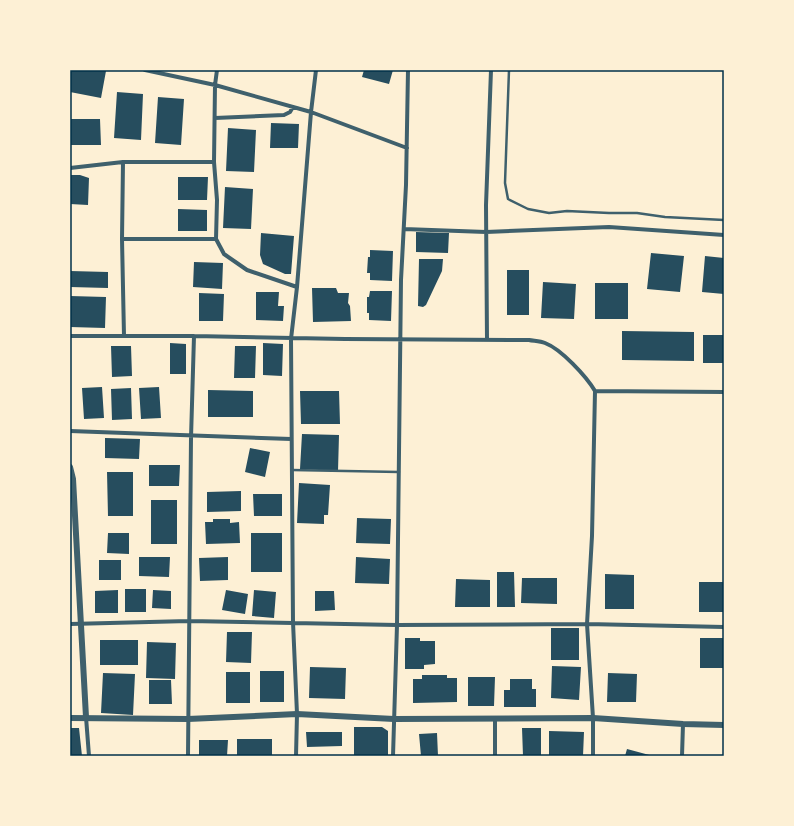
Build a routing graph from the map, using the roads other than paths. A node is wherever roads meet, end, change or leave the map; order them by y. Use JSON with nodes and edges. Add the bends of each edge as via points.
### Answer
{"nodes":[{"id":1,"x":145,"y":70,"type":"edge"},
{"id":2,"x":217,"y":70,"type":"edge"},
{"id":3,"x":316,"y":70,"type":"edge"},
{"id":4,"x":408,"y":70,"type":"edge"},
{"id":5,"x":491,"y":70,"type":"edge"},
{"id":6,"x":509,"y":70,"type":"edge"},
{"id":7,"x":215,"y":85,"type":"junction"},
{"id":8,"x":293,"y":107,"type":"junction"},
{"id":9,"x":311,"y":112,"type":"junction"},
{"id":10,"x":215,"y":118,"type":"junction"},
{"id":11,"x":407,"y":148,"type":"junction"},
{"id":12,"x":123,"y":162,"type":"junction"},
{"id":13,"x":214,"y":162,"type":"junction"},
{"id":14,"x":70,"y":168,"type":"edge"},
{"id":15,"x":724,"y":220,"type":"edge"},
{"id":16,"x":404,"y":229,"type":"junction"},
{"id":17,"x":486,"y":232,"type":"junction"},
{"id":18,"x":724,"y":235,"type":"edge"},
{"id":19,"x":122,"y":239,"type":"junction"},
{"id":20,"x":216,"y":239,"type":"junction"},
{"id":21,"x":298,"y":287,"type":"junction"},
{"id":22,"x":70,"y":336,"type":"edge"},
{"id":23,"x":124,"y":336,"type":"junction"},
{"id":24,"x":194,"y":336,"type":"junction"},
{"id":25,"x":291,"y":338,"type":"junction"},
{"id":26,"x":487,"y":339,"type":"junction"},
{"id":27,"x":400,"y":340,"type":"junction"},
{"id":28,"x":595,"y":391,"type":"junction"},
{"id":29,"x":724,"y":392,"type":"edge"},
{"id":30,"x":70,"y":431,"type":"edge"},
{"id":31,"x":191,"y":434,"type":"junction"},
{"id":32,"x":291,"y":439,"type":"junction"},
{"id":33,"x":70,"y":467,"type":"edge"},
{"id":34,"x":291,"y":470,"type":"junction"},
{"id":35,"x":399,"y":472,"type":"junction"},
{"id":36,"x":189,"y":621,"type":"junction"},
{"id":37,"x":293,"y":622,"type":"junction"},
{"id":38,"x":70,"y":624,"type":"edge"},
{"id":39,"x":80,"y":624,"type":"junction"},
{"id":40,"x":588,"y":624,"type":"junction"},
{"id":41,"x":397,"y":625,"type":"junction"},
{"id":42,"x":724,"y":627,"type":"edge"},
{"id":43,"x":297,"y":714,"type":"junction"},
{"id":44,"x":86,"y":717,"type":"junction"},
{"id":45,"x":70,"y":718,"type":"edge"},
{"id":46,"x":593,"y":718,"type":"junction"},
{"id":47,"x":188,"y":719,"type":"junction"},
{"id":48,"x":394,"y":719,"type":"junction"},
{"id":49,"x":495,"y":719,"type":"junction"},
{"id":50,"x":683,"y":724,"type":"junction"},
{"id":51,"x":724,"y":725,"type":"edge"},
{"id":52,"x":89,"y":756,"type":"edge"},
{"id":53,"x":188,"y":756,"type":"edge"},
{"id":54,"x":296,"y":756,"type":"edge"},
{"id":55,"x":393,"y":756,"type":"edge"},
{"id":56,"x":495,"y":756,"type":"edge"},
{"id":57,"x":593,"y":756,"type":"edge"},
{"id":58,"x":682,"y":756,"type":"edge"}],
"edges":[{"from":1,"to":7,"type":"street"},
{"from":2,"to":7,"type":"street"},
{"from":3,"to":9,"type":"street"},
{"from":4,"to":11,"type":"street"},
{"from":5,"to":17,"type":"street"},
{"from":6,"to":15,"type":"lane","via":[[505,182],[508,199],[528,209],[549,213],[637,213]]},
{"from":7,"to":8,"type":"street"},
{"from":7,"to":10,"type":"street"},
{"from":8,"to":9,"type":"street"},
{"from":8,"to":10,"type":"street","via":[[284,115]]},
{"from":9,"to":11,"type":"street"},
{"from":9,"to":21,"type":"street"},
{"from":10,"to":13,"type":"street"},
{"from":11,"to":16,"type":"street"},
{"from":12,"to":13,"type":"street"},
{"from":12,"to":14,"type":"street"},
{"from":12,"to":19,"type":"street"},
{"from":13,"to":20,"type":"street","via":[[217,200]]},
{"from":16,"to":17,"type":"street"},
{"from":16,"to":27,"type":"street"},
{"from":17,"to":18,"type":"street","via":[[609,227]]},
{"from":17,"to":26,"type":"street"},
{"from":19,"to":20,"type":"street"},
{"from":19,"to":23,"type":"street"},
{"from":20,"to":21,"type":"street","via":[[224,254],[247,270]]},
{"from":21,"to":25,"type":"street"},
{"from":22,"to":23,"type":"street"},
{"from":23,"to":24,"type":"street"},
{"from":24,"to":25,"type":"street"},
{"from":24,"to":31,"type":"street"},
{"from":25,"to":27,"type":"street"},
{"from":25,"to":32,"type":"street"},
{"from":26,"to":27,"type":"street"},
{"from":26,"to":28,"type":"street","via":[[544,343],[558,350]]},
{"from":27,"to":35,"type":"street"},
{"from":28,"to":29,"type":"street"},
{"from":28,"to":40,"type":"street"},
{"from":30,"to":31,"type":"street"},
{"from":31,"to":32,"type":"street"},
{"from":31,"to":36,"type":"street"},
{"from":32,"to":34,"type":"street"},
{"from":33,"to":39,"type":"street","via":[[73,479]]},
{"from":34,"to":35,"type":"lane"},
{"from":34,"to":37,"type":"street"},
{"from":35,"to":41,"type":"street"},
{"from":36,"to":37,"type":"street"},
{"from":36,"to":39,"type":"street"},
{"from":36,"to":47,"type":"street"},
{"from":37,"to":41,"type":"street"},
{"from":37,"to":43,"type":"street"},
{"from":38,"to":39,"type":"street"},
{"from":39,"to":44,"type":"street"},
{"from":40,"to":41,"type":"street"},
{"from":40,"to":42,"type":"street"},
{"from":40,"to":46,"type":"street"},
{"from":41,"to":48,"type":"street"},
{"from":43,"to":47,"type":"street"},
{"from":43,"to":48,"type":"street"},
{"from":43,"to":54,"type":"street"},
{"from":44,"to":45,"type":"street"},
{"from":44,"to":47,"type":"street"},
{"from":44,"to":52,"type":"street"},
{"from":46,"to":49,"type":"street"},
{"from":46,"to":50,"type":"street"},
{"from":46,"to":57,"type":"street"},
{"from":47,"to":53,"type":"street"},
{"from":48,"to":49,"type":"street"},
{"from":48,"to":55,"type":"street"},
{"from":49,"to":56,"type":"street"},
{"from":50,"to":51,"type":"street"},
{"from":50,"to":58,"type":"street"}]}
